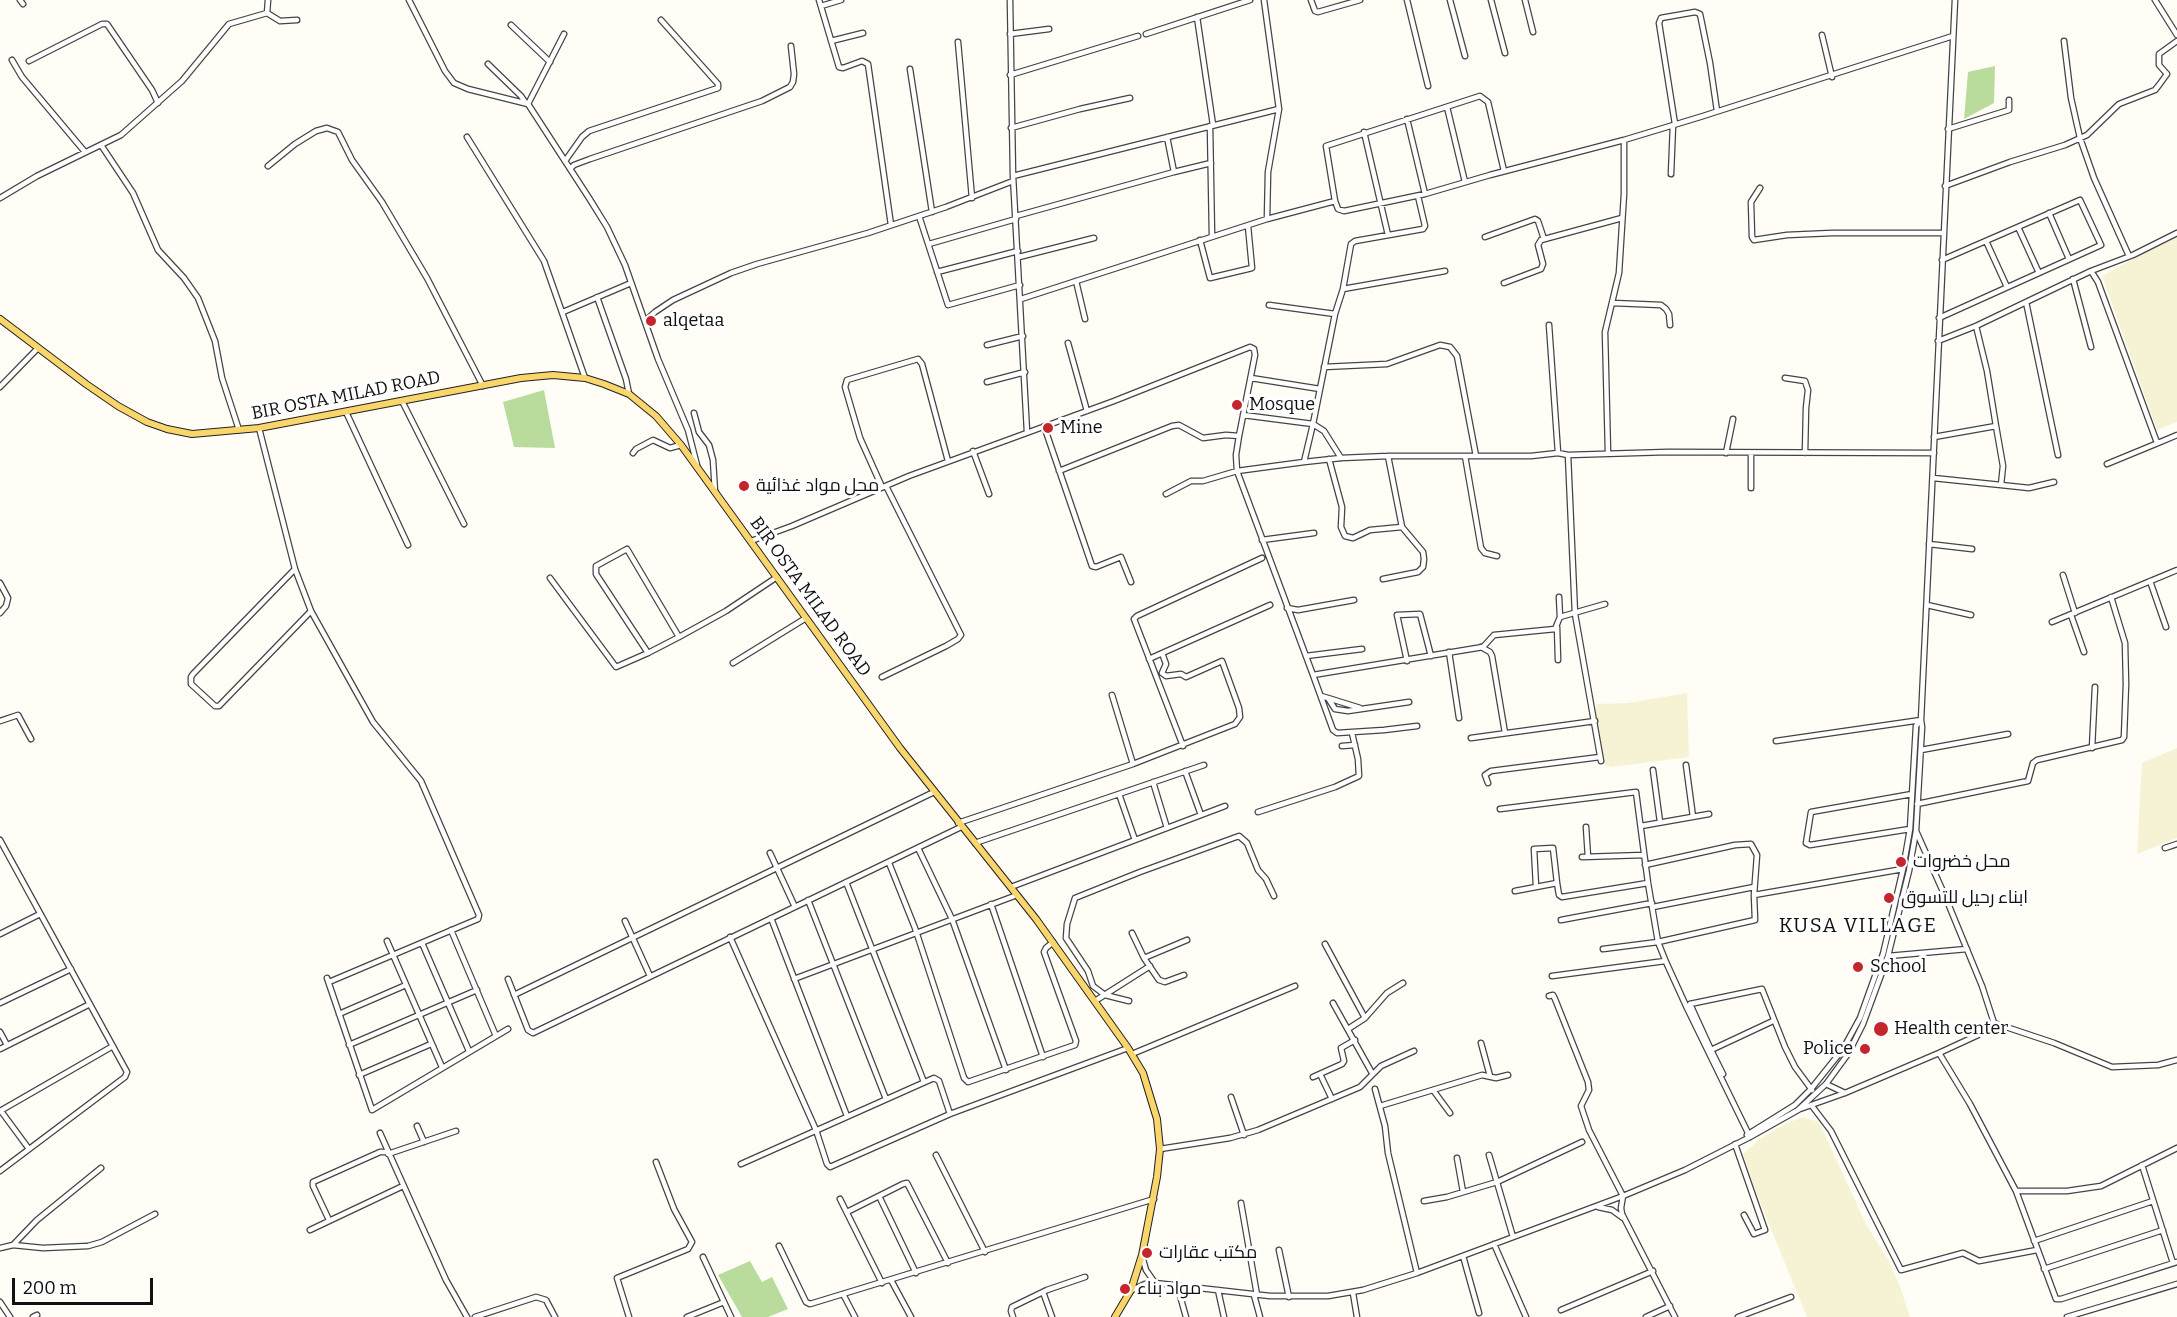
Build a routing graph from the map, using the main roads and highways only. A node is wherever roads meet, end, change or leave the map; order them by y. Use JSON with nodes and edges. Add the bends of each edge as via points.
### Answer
{"nodes":[{"id":1,"x":0,"y":319,"type":"edge"},
{"id":2,"x":1115,"y":1317,"type":"edge"}],
"edges":[{"from":1,"to":2,"type":"main road","name":"BIR OSTA MILAD ROAD","via":[[103,396],[147,422],[192,434],[259,428],[538,376],[585,378],[629,394],[656,416],[697,466],[934,792],[1053,942],[1143,1073],[1157,1119],[1160,1149],[1142,1255],[1131,1290]]}]}
